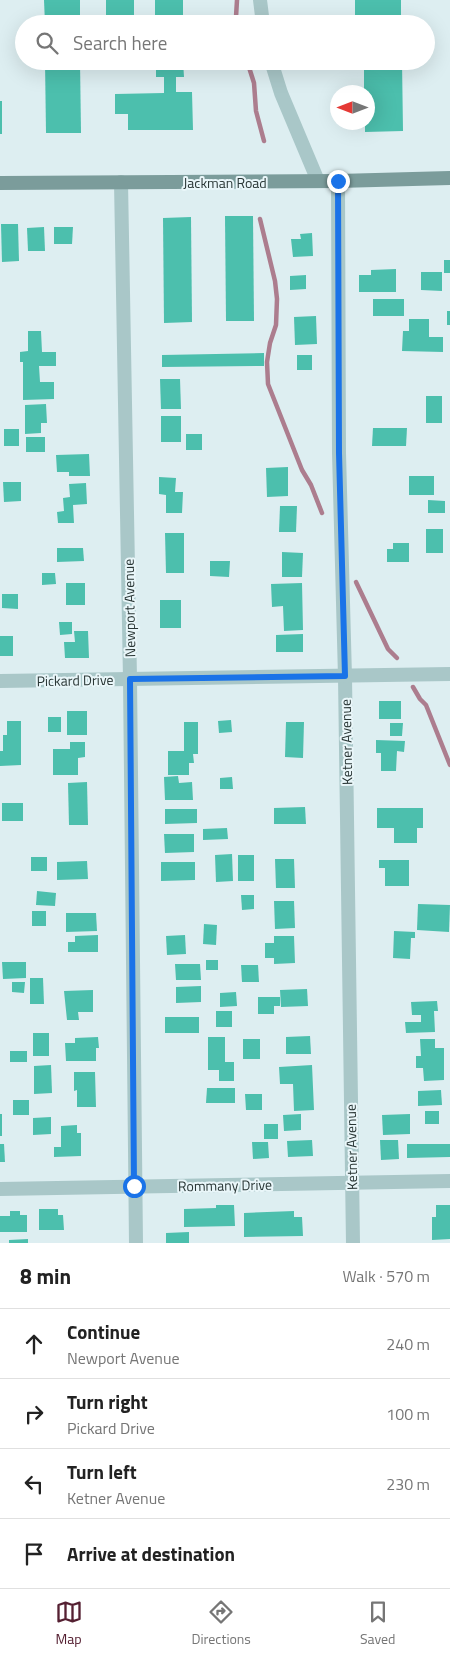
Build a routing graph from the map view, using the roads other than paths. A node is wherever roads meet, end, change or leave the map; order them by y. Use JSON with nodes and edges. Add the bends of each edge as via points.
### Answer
{"nodes":[{"id":1,"x":260,"y":0,"type":"edge"},
{"id":2,"x":262,"y":15,"type":"edge"},
{"id":3,"x":274,"y":70,"type":"edge"},
{"id":4,"x":450,"y":178,"type":"edge"},
{"id":5,"x":318,"y":181,"type":"junction"},
{"id":6,"x":338,"y":181,"type":"junction"},
{"id":7,"x":121,"y":182,"type":"junction"},
{"id":8,"x":0,"y":183,"type":"edge"},
{"id":9,"x":450,"y":674,"type":"edge"},
{"id":10,"x":345,"y":676,"type":"junction"},
{"id":11,"x":130,"y":679,"type":"junction"},
{"id":12,"x":0,"y":681,"type":"edge"},
{"id":13,"x":450,"y":1180,"type":"edge"},
{"id":14,"x":352,"y":1183,"type":"junction"},
{"id":15,"x":134,"y":1186,"type":"junction"},
{"id":16,"x":0,"y":1189,"type":"edge"},
{"id":17,"x":136,"y":1243,"type":"edge"},
{"id":18,"x":352,"y":1243,"type":"edge"}],
"edges":[{"from":1,"to":2,"type":"street"},
{"from":3,"to":5,"type":"street"},
{"from":4,"to":6,"type":"main road","name":"Jackman Road"},
{"from":5,"to":6,"type":"main road","name":"Jackman Road"},
{"from":5,"to":7,"type":"main road","name":"Jackman Road"},
{"from":6,"to":10,"type":"street","name":"Ketner Avenue","via":[[339,453]]},
{"from":7,"to":8,"type":"main road","name":"Jackman Road"},
{"from":7,"to":11,"type":"street","name":"Newport Avenue"},
{"from":9,"to":10,"type":"street","name":"Pickard Drive"},
{"from":10,"to":11,"type":"street","name":"Pickard Drive"},
{"from":10,"to":14,"type":"street","name":"Ketner Avenue"},
{"from":11,"to":12,"type":"street","name":"Pickard Drive"},
{"from":11,"to":15,"type":"street","name":"Newport Avenue"},
{"from":13,"to":14,"type":"street","name":"Rommany Drive"},
{"from":14,"to":15,"type":"street","name":"Rommany Drive"},
{"from":14,"to":18,"type":"street","name":"Ketner Avenue"},
{"from":15,"to":16,"type":"street","name":"Rommany Drive"},
{"from":15,"to":17,"type":"street","name":"Newport Avenue"}]}
